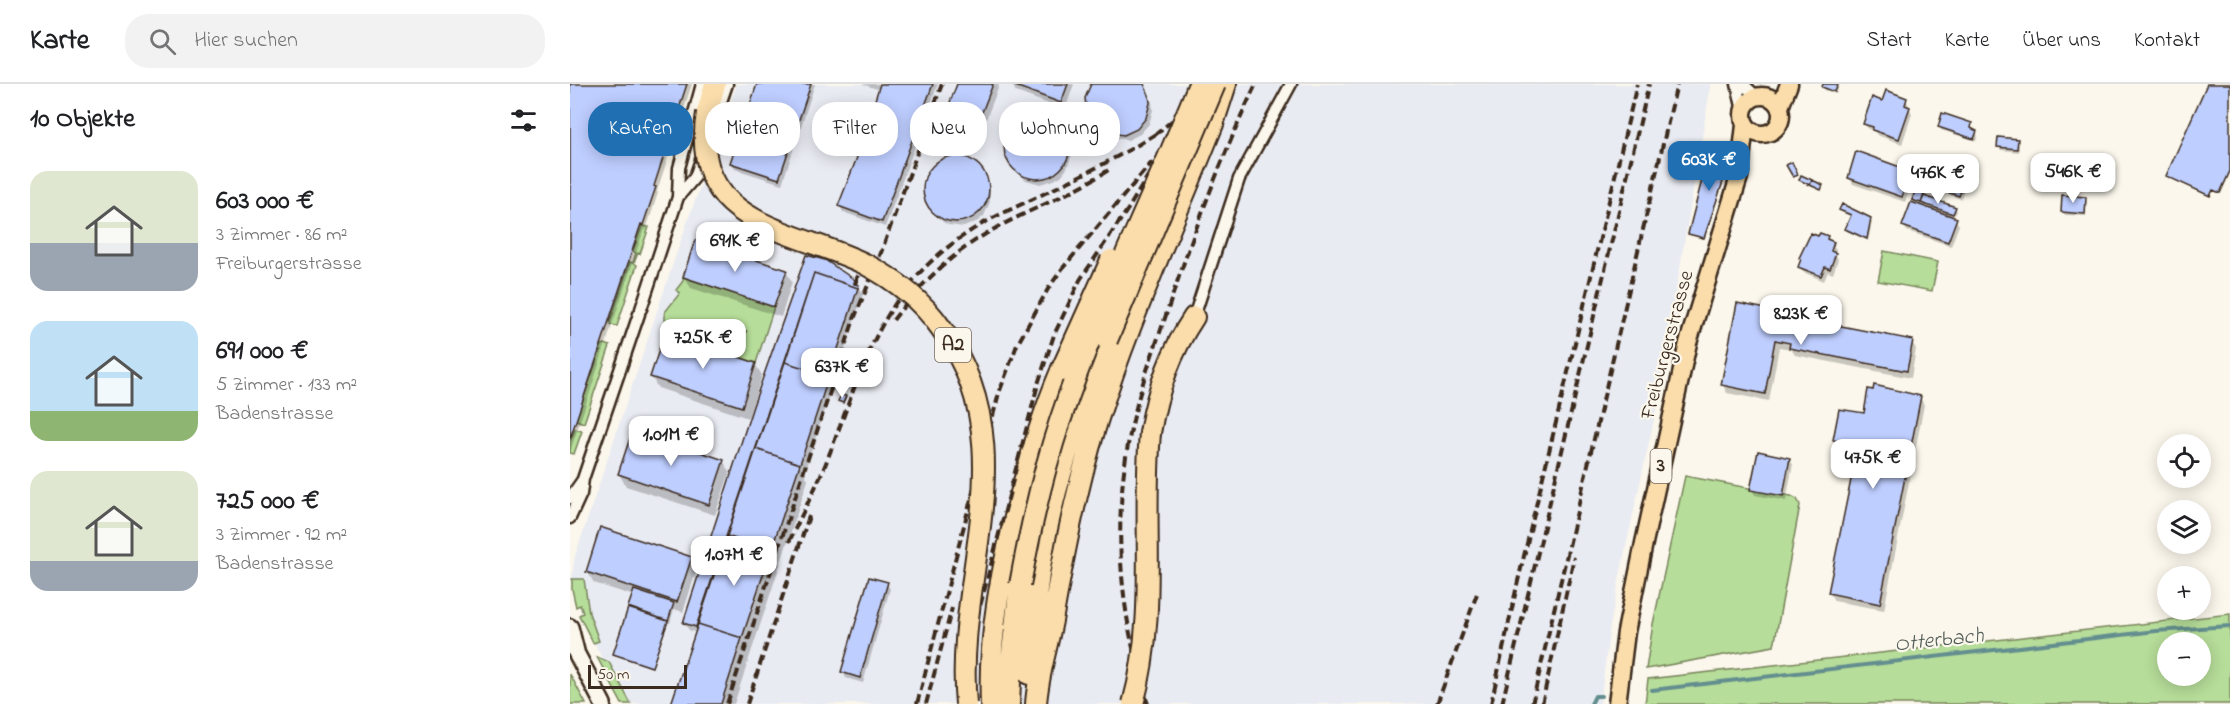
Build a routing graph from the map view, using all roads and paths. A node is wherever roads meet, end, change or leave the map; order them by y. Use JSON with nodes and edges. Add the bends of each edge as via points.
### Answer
{"nodes":[{"id":1,"x":702,"y":84,"type":"edge"},
{"id":2,"x":715,"y":84,"type":"edge"},
{"id":3,"x":727,"y":84,"type":"edge"},
{"id":4,"x":1193,"y":84,"type":"edge"},
{"id":5,"x":1199,"y":84,"type":"edge"},
{"id":6,"x":1215,"y":84,"type":"edge"},
{"id":7,"x":1226,"y":84,"type":"edge"},
{"id":8,"x":1291,"y":84,"type":"edge"},
{"id":9,"x":1737,"y":84,"type":"edge"},
{"id":10,"x":1743,"y":84,"type":"edge"},
{"id":11,"x":1778,"y":84,"type":"edge"},
{"id":12,"x":1789,"y":84,"type":"edge"},
{"id":13,"x":1761,"y":96,"type":"junction"},
{"id":14,"x":1779,"y":107,"type":"junction"},
{"id":15,"x":1744,"y":118,"type":"junction"},
{"id":16,"x":1764,"y":134,"type":"junction"},
{"id":17,"x":1739,"y":177,"type":"junction"},
{"id":18,"x":678,"y":196,"type":"junction"},
{"id":19,"x":1194,"y":317,"type":"joint"},
{"id":20,"x":584,"y":479,"type":"junction"},
{"id":21,"x":570,"y":498,"type":"edge"},
{"id":22,"x":570,"y":518,"type":"edge"},
{"id":23,"x":570,"y":627,"type":"edge"},
{"id":24,"x":573,"y":646,"type":"edge"},
{"id":25,"x":603,"y":704,"type":"edge"},
{"id":26,"x":966,"y":704,"type":"edge"},
{"id":27,"x":991,"y":704,"type":"edge"},
{"id":28,"x":1009,"y":704,"type":"edge"},
{"id":29,"x":1028,"y":704,"type":"edge"},
{"id":30,"x":1036,"y":704,"type":"edge"},
{"id":31,"x":1133,"y":704,"type":"edge"},
{"id":32,"x":1617,"y":704,"type":"edge"}],
"edges":[{"from":1,"to":18,"type":"street","via":[[679,168]]},
{"from":2,"to":26,"type":"highway","number":"A2","bridge":true,"via":[[704,145],[711,172],[727,199],[760,224],[854,259],[898,285],[940,327],[969,376],[981,420],[985,470],[966,641]]},
{"from":3,"to":18,"type":"street","via":[[695,177]]},
{"from":4,"to":27,"type":"highway","bridge":true,"via":[[1043,415],[1014,518],[998,594],[991,656]]},
{"from":5,"to":28,"type":"highway","bridge":true,"via":[[1060,422],[1041,485],[1020,585]]},
{"from":6,"to":29,"type":"highway","bridge":true,"via":[[1107,340],[1075,429],[1043,547]]},
{"from":7,"to":30,"type":"highway","via":[[1106,394],[1072,515]]},
{"from":8,"to":19,"type":"street","via":[[1239,179]]},
{"from":9,"to":15,"type":"street"},
{"from":10,"to":13,"type":"street"},
{"from":11,"to":13,"type":"main road"},
{"from":12,"to":14,"type":"main road","number":"3"},
{"from":13,"to":14,"type":"main road","via":[[1773,99]]},
{"from":13,"to":15,"type":"main road","via":[[1748,102]]},
{"from":14,"to":16,"type":"main road","number":"3","via":[[1779,124]]},
{"from":15,"to":16,"type":"main road","via":[[1751,131]]},
{"from":15,"to":17,"type":"main road","name":"Freiburgerstrasse","number":"3"},
{"from":16,"to":17,"type":"main road","name":"Freiburgerstrasse","number":"3"},
{"from":17,"to":32,"type":"main road","name":"Freiburgerstrasse","number":"3","via":[[1688,343],[1635,582]]},
{"from":18,"to":20,"type":"street"},
{"from":19,"to":31,"type":"highway","bridge":true,"via":[[1169,361],[1150,433],[1146,474],[1146,637]]},
{"from":20,"to":21,"type":"street"},
{"from":20,"to":22,"type":"street"},
{"from":23,"to":24,"type":"main road"},
{"from":24,"to":25,"type":"main road"}]}
